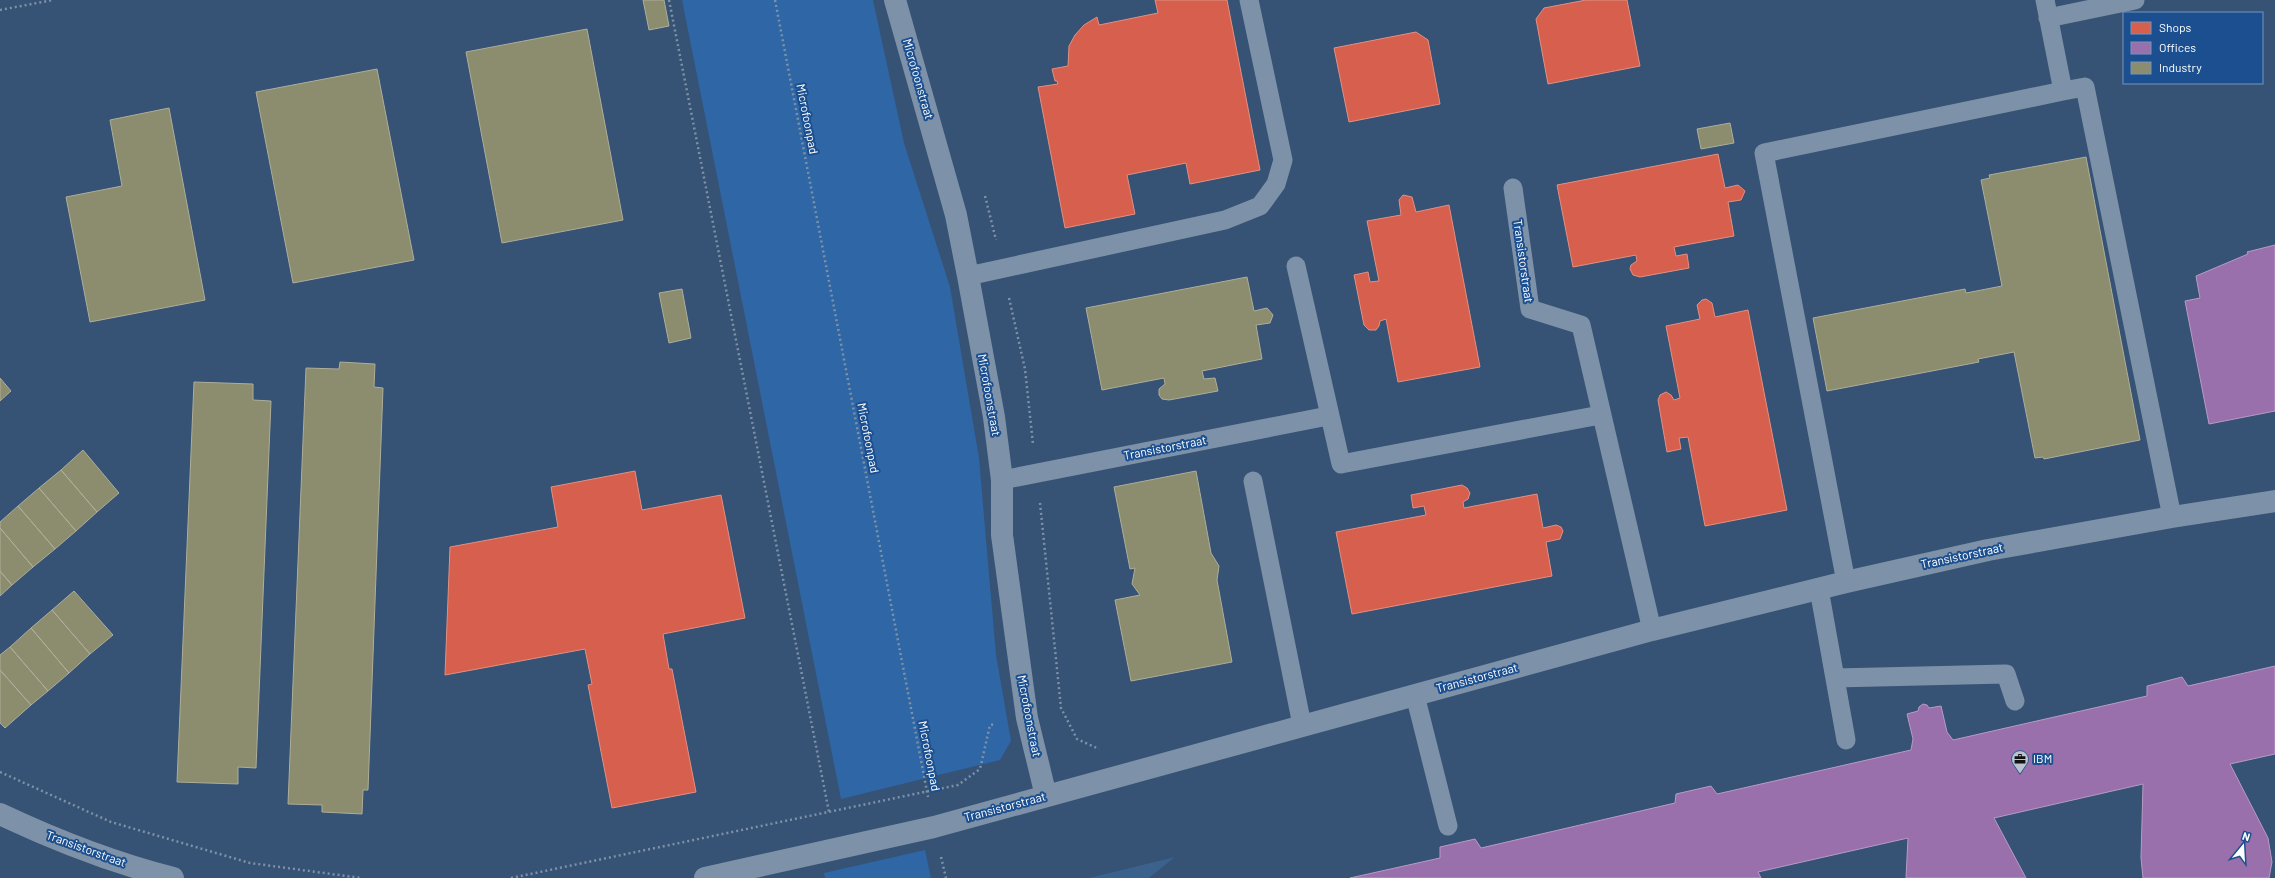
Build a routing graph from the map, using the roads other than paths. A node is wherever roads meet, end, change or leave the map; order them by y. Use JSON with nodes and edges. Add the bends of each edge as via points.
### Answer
{"nodes":[{"id":1,"x":895,"y":0,"type":"edge"},
{"id":2,"x":1249,"y":0,"type":"edge"},
{"id":3,"x":2045,"y":0,"type":"edge"},
{"id":4,"x":2135,"y":0,"type":"edge"},
{"id":5,"x":2048,"y":18,"type":"junction"},
{"id":6,"x":2063,"y":91,"type":"junction"},
{"id":7,"x":1513,"y":188,"type":"dead end"},
{"id":8,"x":1296,"y":266,"type":"dead end"},
{"id":9,"x":968,"y":276,"type":"junction"},
{"id":10,"x":1600,"y":415,"type":"junction"},
{"id":11,"x":1328,"y":416,"type":"junction"},
{"id":12,"x":1002,"y":480,"type":"junction"},
{"id":13,"x":1252,"y":481,"type":"dead end"},
{"id":14,"x":2275,"y":502,"type":"edge"},
{"id":15,"x":2172,"y":517,"type":"junction"},
{"id":16,"x":1846,"y":582,"type":"junction"},
{"id":17,"x":1819,"y":589,"type":"junction"},
{"id":18,"x":1652,"y":630,"type":"junction"},
{"id":19,"x":1835,"y":678,"type":"junction"},
{"id":20,"x":1415,"y":695,"type":"junction"},
{"id":21,"x":2016,"y":701,"type":"dead end"},
{"id":22,"x":1302,"y":725,"type":"junction"},
{"id":23,"x":1846,"y":740,"type":"dead end"},
{"id":24,"x":1046,"y":796,"type":"junction"},
{"id":25,"x":0,"y":814,"type":"edge"},
{"id":26,"x":1448,"y":826,"type":"dead end"},
{"id":27,"x":173,"y":878,"type":"edge"},
{"id":28,"x":705,"y":878,"type":"edge"}],
"edges":[{"from":1,"to":9,"type":"street","name":"Microfoonstraat","via":[[956,215]]},
{"from":2,"to":9,"type":"lane","via":[[1283,160],[1276,184],[1260,206],[1225,220]]},
{"from":3,"to":5,"type":"lane"},
{"from":4,"to":5,"type":"lane"},
{"from":5,"to":6,"type":"lane"},
{"from":6,"to":15,"type":"lane","via":[[2085,87]]},
{"from":6,"to":16,"type":"lane","via":[[1764,153]]},
{"from":7,"to":10,"type":"lane","name":"Transistorstraat","via":[[1530,309],[1580,325]]},
{"from":8,"to":11,"type":"lane"},
{"from":9,"to":12,"type":"street","name":"Microfoonstraat","via":[[994,417]]},
{"from":10,"to":11,"type":"lane","via":[[1340,464]]},
{"from":10,"to":18,"type":"lane","name":"Transistorstraat"},
{"from":11,"to":12,"type":"lane","name":"Transistorstraat"},
{"from":12,"to":24,"type":"street","name":"Microfoonstraat","via":[[1002,535],[1027,718]]},
{"from":13,"to":22,"type":"lane"},
{"from":14,"to":15,"type":"street","name":"Transistorstraat"},
{"from":15,"to":16,"type":"street","name":"Transistorstraat","via":[[1988,550]]},
{"from":16,"to":17,"type":"street","name":"Transistorstraat"},
{"from":17,"to":18,"type":"street","name":"Transistorstraat"},
{"from":17,"to":19,"type":"lane"},
{"from":18,"to":20,"type":"street","name":"Transistorstraat"},
{"from":19,"to":21,"type":"lane","via":[[2006,674]]},
{"from":19,"to":23,"type":"lane"},
{"from":20,"to":22,"type":"street","name":"Transistorstraat"},
{"from":20,"to":26,"type":"lane"},
{"from":22,"to":24,"type":"street","name":"Transistorstraat"},
{"from":24,"to":28,"type":"street","name":"Transistorstraat","via":[[934,827]]},
{"from":25,"to":27,"type":"street","name":"Transistorstraat","via":[[88,850]]}]}
